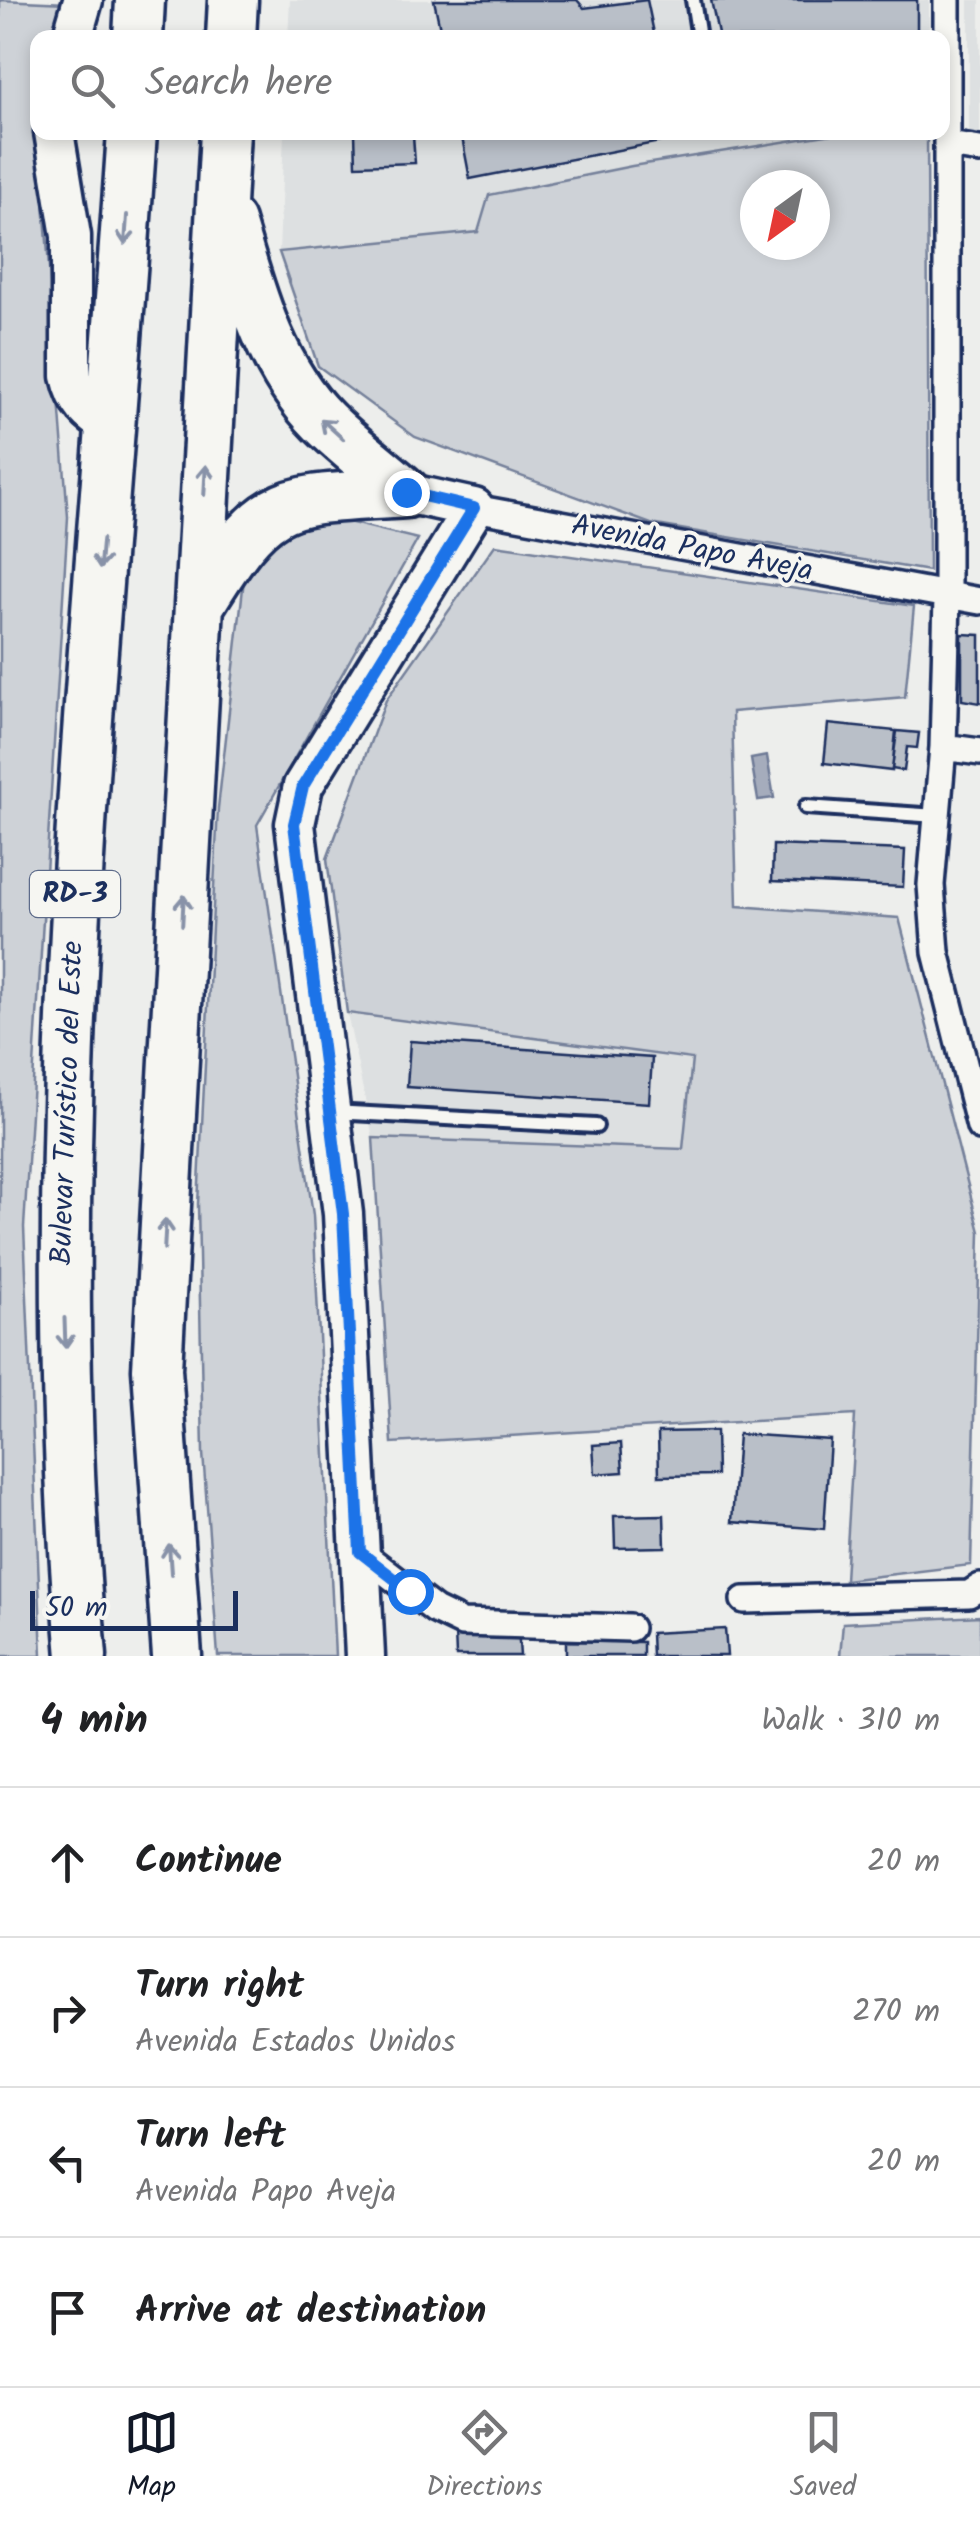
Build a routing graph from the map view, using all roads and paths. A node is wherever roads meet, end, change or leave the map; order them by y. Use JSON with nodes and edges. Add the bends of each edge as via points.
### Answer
{"nodes":[{"id":1,"x":83,"y":0,"type":"edge"},
{"id":2,"x":140,"y":0,"type":"edge"},
{"id":3,"x":233,"y":0,"type":"edge"},
{"id":4,"x":694,"y":0,"type":"edge"},
{"id":5,"x":947,"y":0,"type":"edge"},
{"id":6,"x":74,"y":30,"type":"edge"},
{"id":7,"x":138,"y":30,"type":"edge"},
{"id":8,"x":231,"y":30,"type":"edge"},
{"id":9,"x":698,"y":30,"type":"edge"},
{"id":10,"x":947,"y":30,"type":"edge"},
{"id":11,"x":55,"y":140,"type":"edge"},
{"id":12,"x":131,"y":140,"type":"edge"},
{"id":13,"x":224,"y":140,"type":"edge"},
{"id":14,"x":949,"y":140,"type":"edge"},
{"id":15,"x":949,"y":146,"type":"junction"},
{"id":16,"x":980,"y":150,"type":"edge"},
{"id":17,"x":221,"y":190,"type":"junction"},
{"id":18,"x":112,"y":428,"type":"junction"},
{"id":19,"x":406,"y":492,"type":"junction"},
{"id":20,"x":474,"y":508,"type":"junction"},
{"id":21,"x":947,"y":598,"type":"junction"},
{"id":22,"x":980,"y":601,"type":"edge"},
{"id":23,"x":199,"y":606,"type":"junction"},
{"id":24,"x":943,"y":747,"type":"junction"},
{"id":25,"x":980,"y":752,"type":"edge"},
{"id":26,"x":806,"y":807,"type":"dead end"},
{"id":27,"x":937,"y":816,"type":"junction"},
{"id":28,"x":330,"y":1112,"type":"junction"},
{"id":29,"x":596,"y":1126,"type":"dead end"},
{"id":30,"x":980,"y":1126,"type":"edge"},
{"id":31,"x":360,"y":1552,"type":"junction"},
{"id":32,"x":980,"y":1587,"type":"edge"},
{"id":33,"x":744,"y":1600,"type":"dead end"},
{"id":34,"x":630,"y":1628,"type":"dead end"},
{"id":35,"x":82,"y":1656,"type":"edge"},
{"id":36,"x":177,"y":1656,"type":"edge"},
{"id":37,"x":365,"y":1656,"type":"edge"}],
"edges":[{"from":1,"to":6,"type":"street"},
{"from":2,"to":7,"type":"highway"},
{"from":3,"to":8,"type":"highway"},
{"from":4,"to":9,"type":"lane"},
{"from":5,"to":10,"type":"street"},
{"from":11,"to":18,"type":"street","via":[[71,236],[71,376],[76,398]]},
{"from":12,"to":18,"type":"highway","name":"Bulevar Turístico del Este","number":"RD-3","one_way":true},
{"from":13,"to":17,"type":"highway"},
{"from":14,"to":15,"type":"street"},
{"from":15,"to":16,"type":"street"},
{"from":15,"to":21,"type":"street"},
{"from":19,"to":17,"type":"highway","one_way":true,"via":[[322,420],[283,368],[256,309]]},
{"from":23,"to":17,"type":"highway","one_way":true},
{"from":18,"to":35,"type":"highway","name":"Bulevar Turístico del Este","number":"RD-3","one_way":true,"via":[[81,787],[62,1260]]},
{"from":19,"to":20,"type":"street","name":"Avenida Papo Aveja"},
{"from":19,"to":23,"type":"highway","via":[[297,500],[260,519]]},
{"from":20,"to":21,"type":"street","name":"Avenida Papo Aveja"},
{"from":20,"to":28,"type":"street","via":[[303,786],[294,824]]},
{"from":21,"to":22,"type":"street","name":"Avenida Papo Aveja"},
{"from":21,"to":24,"type":"street"},
{"from":36,"to":23,"type":"highway","one_way":true,"via":[[157,1369]]},
{"from":24,"to":25,"type":"street"},
{"from":24,"to":27,"type":"street"},
{"from":26,"to":27,"type":"lane"},
{"from":27,"to":30,"type":"street","via":[[931,885],[936,952]]},
{"from":28,"to":29,"type":"lane"},
{"from":28,"to":31,"type":"street","via":[[343,1214]]},
{"from":31,"to":34,"type":"street","via":[[462,1623]]},
{"from":31,"to":37,"type":"street"},
{"from":32,"to":33,"type":"street","via":[[969,1594]]}]}
